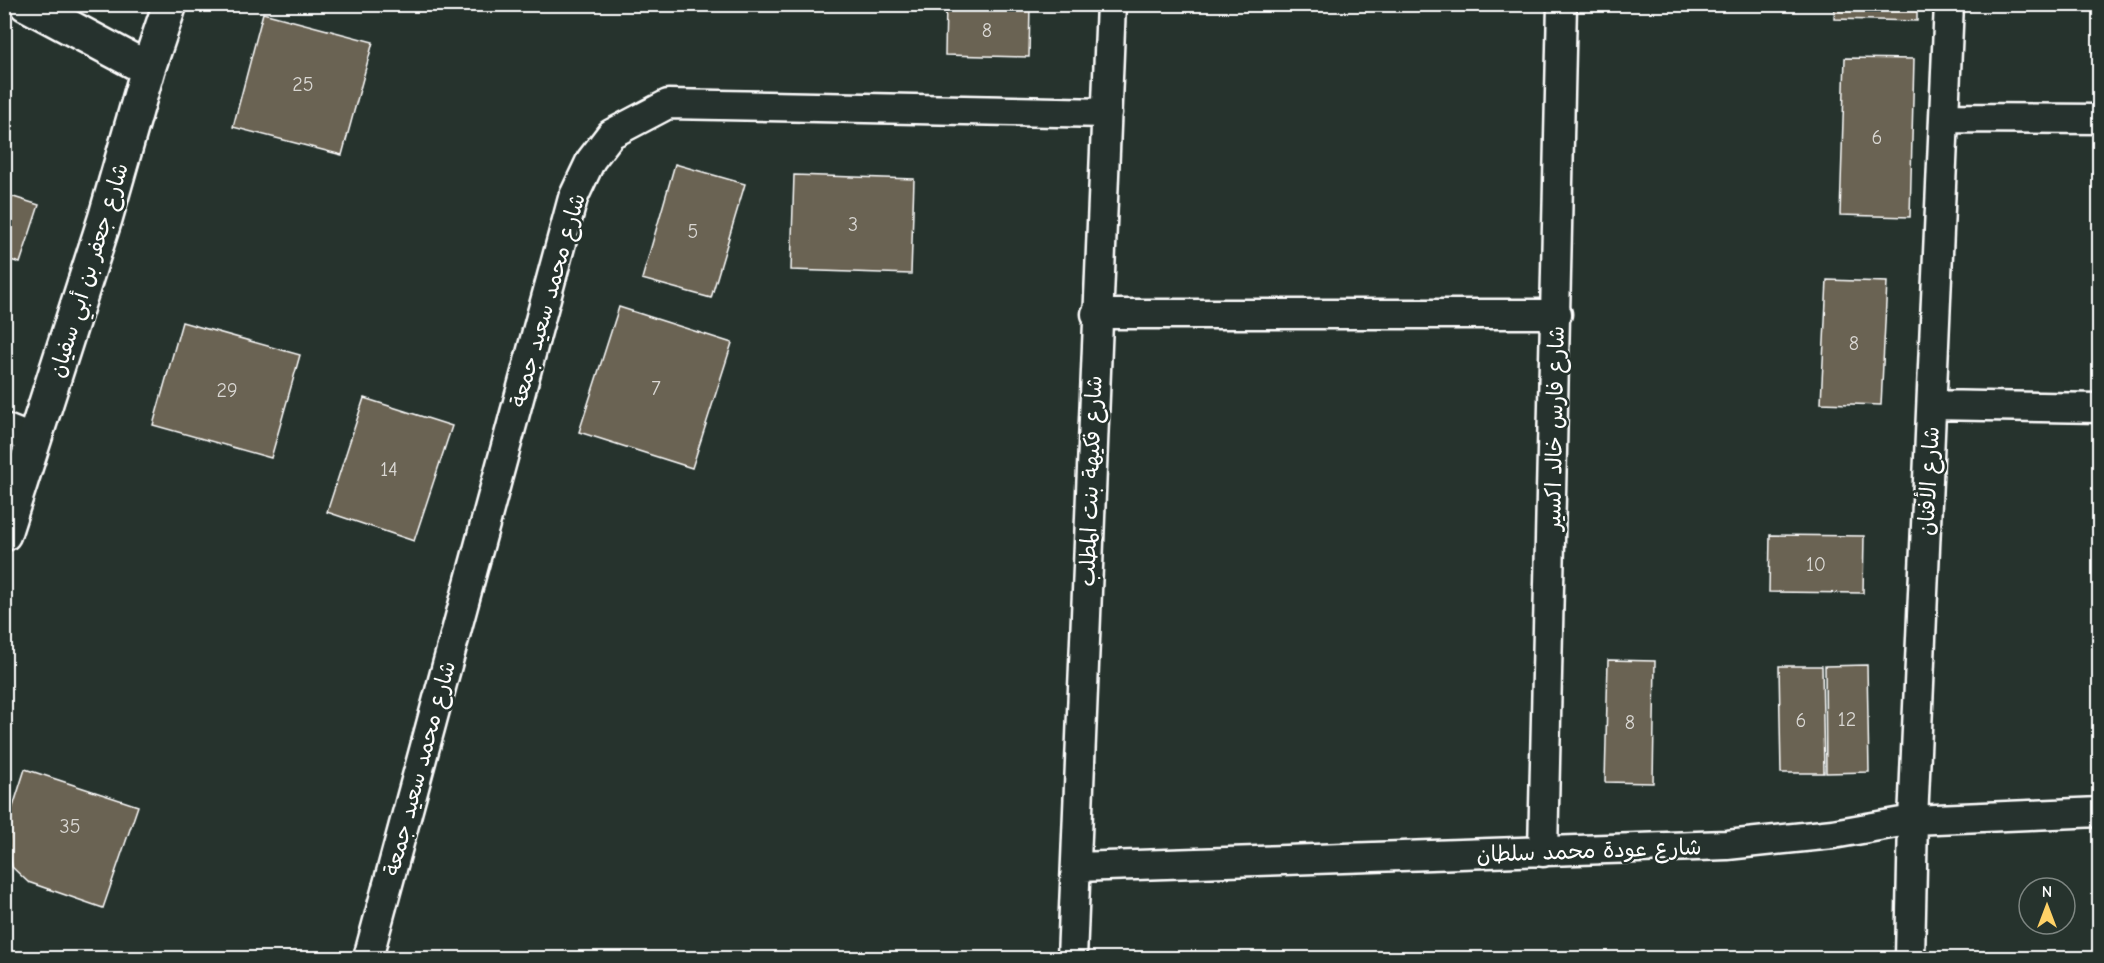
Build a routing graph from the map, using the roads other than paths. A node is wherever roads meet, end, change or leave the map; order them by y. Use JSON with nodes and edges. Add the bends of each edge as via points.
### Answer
{"nodes":[{"id":1,"x":26,"y":4,"type":"edge"},
{"id":2,"x":170,"y":4,"type":"edge"},
{"id":3,"x":1111,"y":4,"type":"edge"},
{"id":4,"x":1562,"y":4,"type":"edge"},
{"id":5,"x":1949,"y":4,"type":"edge"},
{"id":6,"x":148,"y":69,"type":"junction"},
{"id":7,"x":1107,"y":113,"type":"junction"},
{"id":8,"x":1945,"y":118,"type":"junction"},
{"id":9,"x":2100,"y":119,"type":"edge"},
{"id":10,"x":1096,"y":314,"type":"junction"},
{"id":11,"x":1557,"y":314,"type":"junction"},
{"id":12,"x":1932,"y":405,"type":"junction"},
{"id":13,"x":2100,"y":408,"type":"edge"},
{"id":14,"x":4,"y":428,"type":"edge"},
{"id":15,"x":34,"y":440,"type":"junction"},
{"id":16,"x":4,"y":534,"type":"edge"},
{"id":17,"x":2100,"y":812,"type":"edge"},
{"id":18,"x":1913,"y":820,"type":"junction"},
{"id":19,"x":1543,"y":852,"type":"junction"},
{"id":20,"x":1076,"y":867,"type":"junction"},
{"id":21,"x":368,"y":958,"type":"edge"},
{"id":22,"x":1072,"y":958,"type":"edge"},
{"id":23,"x":1910,"y":958,"type":"edge"}],
"edges":[{"from":1,"to":6,"type":"street"},
{"from":2,"to":6,"type":"street","name":"شارع جعفر بن أبي سفيان"},
{"from":3,"to":7,"type":"street","name":"شارع فكيهة بنت المطلب"},
{"from":4,"to":11,"type":"street","name":"شارع فارس خالد اكسير"},
{"from":5,"to":8,"type":"street","name":"شارع الأفنان"},
{"from":6,"to":15,"type":"street","name":"شارع جعفر بن أبي سفيان"},
{"from":7,"to":10,"type":"street","name":"شارع فكيهة بنت المطلب"},
{"from":7,"to":21,"type":"street","name":"شارع محمد سعيد جمعة","via":[[668,104],[611,134],[591,160],[573,198]]},
{"from":8,"to":9,"type":"street"},
{"from":8,"to":12,"type":"street","name":"شارع الأفنان"},
{"from":10,"to":11,"type":"street"},
{"from":10,"to":20,"type":"street","name":"شارع فكيهة بنت المطلب"},
{"from":11,"to":19,"type":"street","name":"شارع فارس خالد اكسير"},
{"from":12,"to":13,"type":"street"},
{"from":12,"to":18,"type":"street","name":"شارع الأفنان"},
{"from":14,"to":15,"type":"street"},
{"from":15,"to":16,"type":"street","name":"شارع جعفر بن أبي سفيان"},
{"from":17,"to":18,"type":"street","name":"شارع عودة محمد سلطان"},
{"from":18,"to":19,"type":"street","name":"شارع عودة محمد سلطان","via":[[1833,834],[1727,845]]},
{"from":18,"to":23,"type":"street","name":"شارع الأفنان"},
{"from":19,"to":20,"type":"street","name":"شارع عودة محمد سلطان"},
{"from":20,"to":22,"type":"street","name":"شارع فكيهة بنت المطلب"}]}
